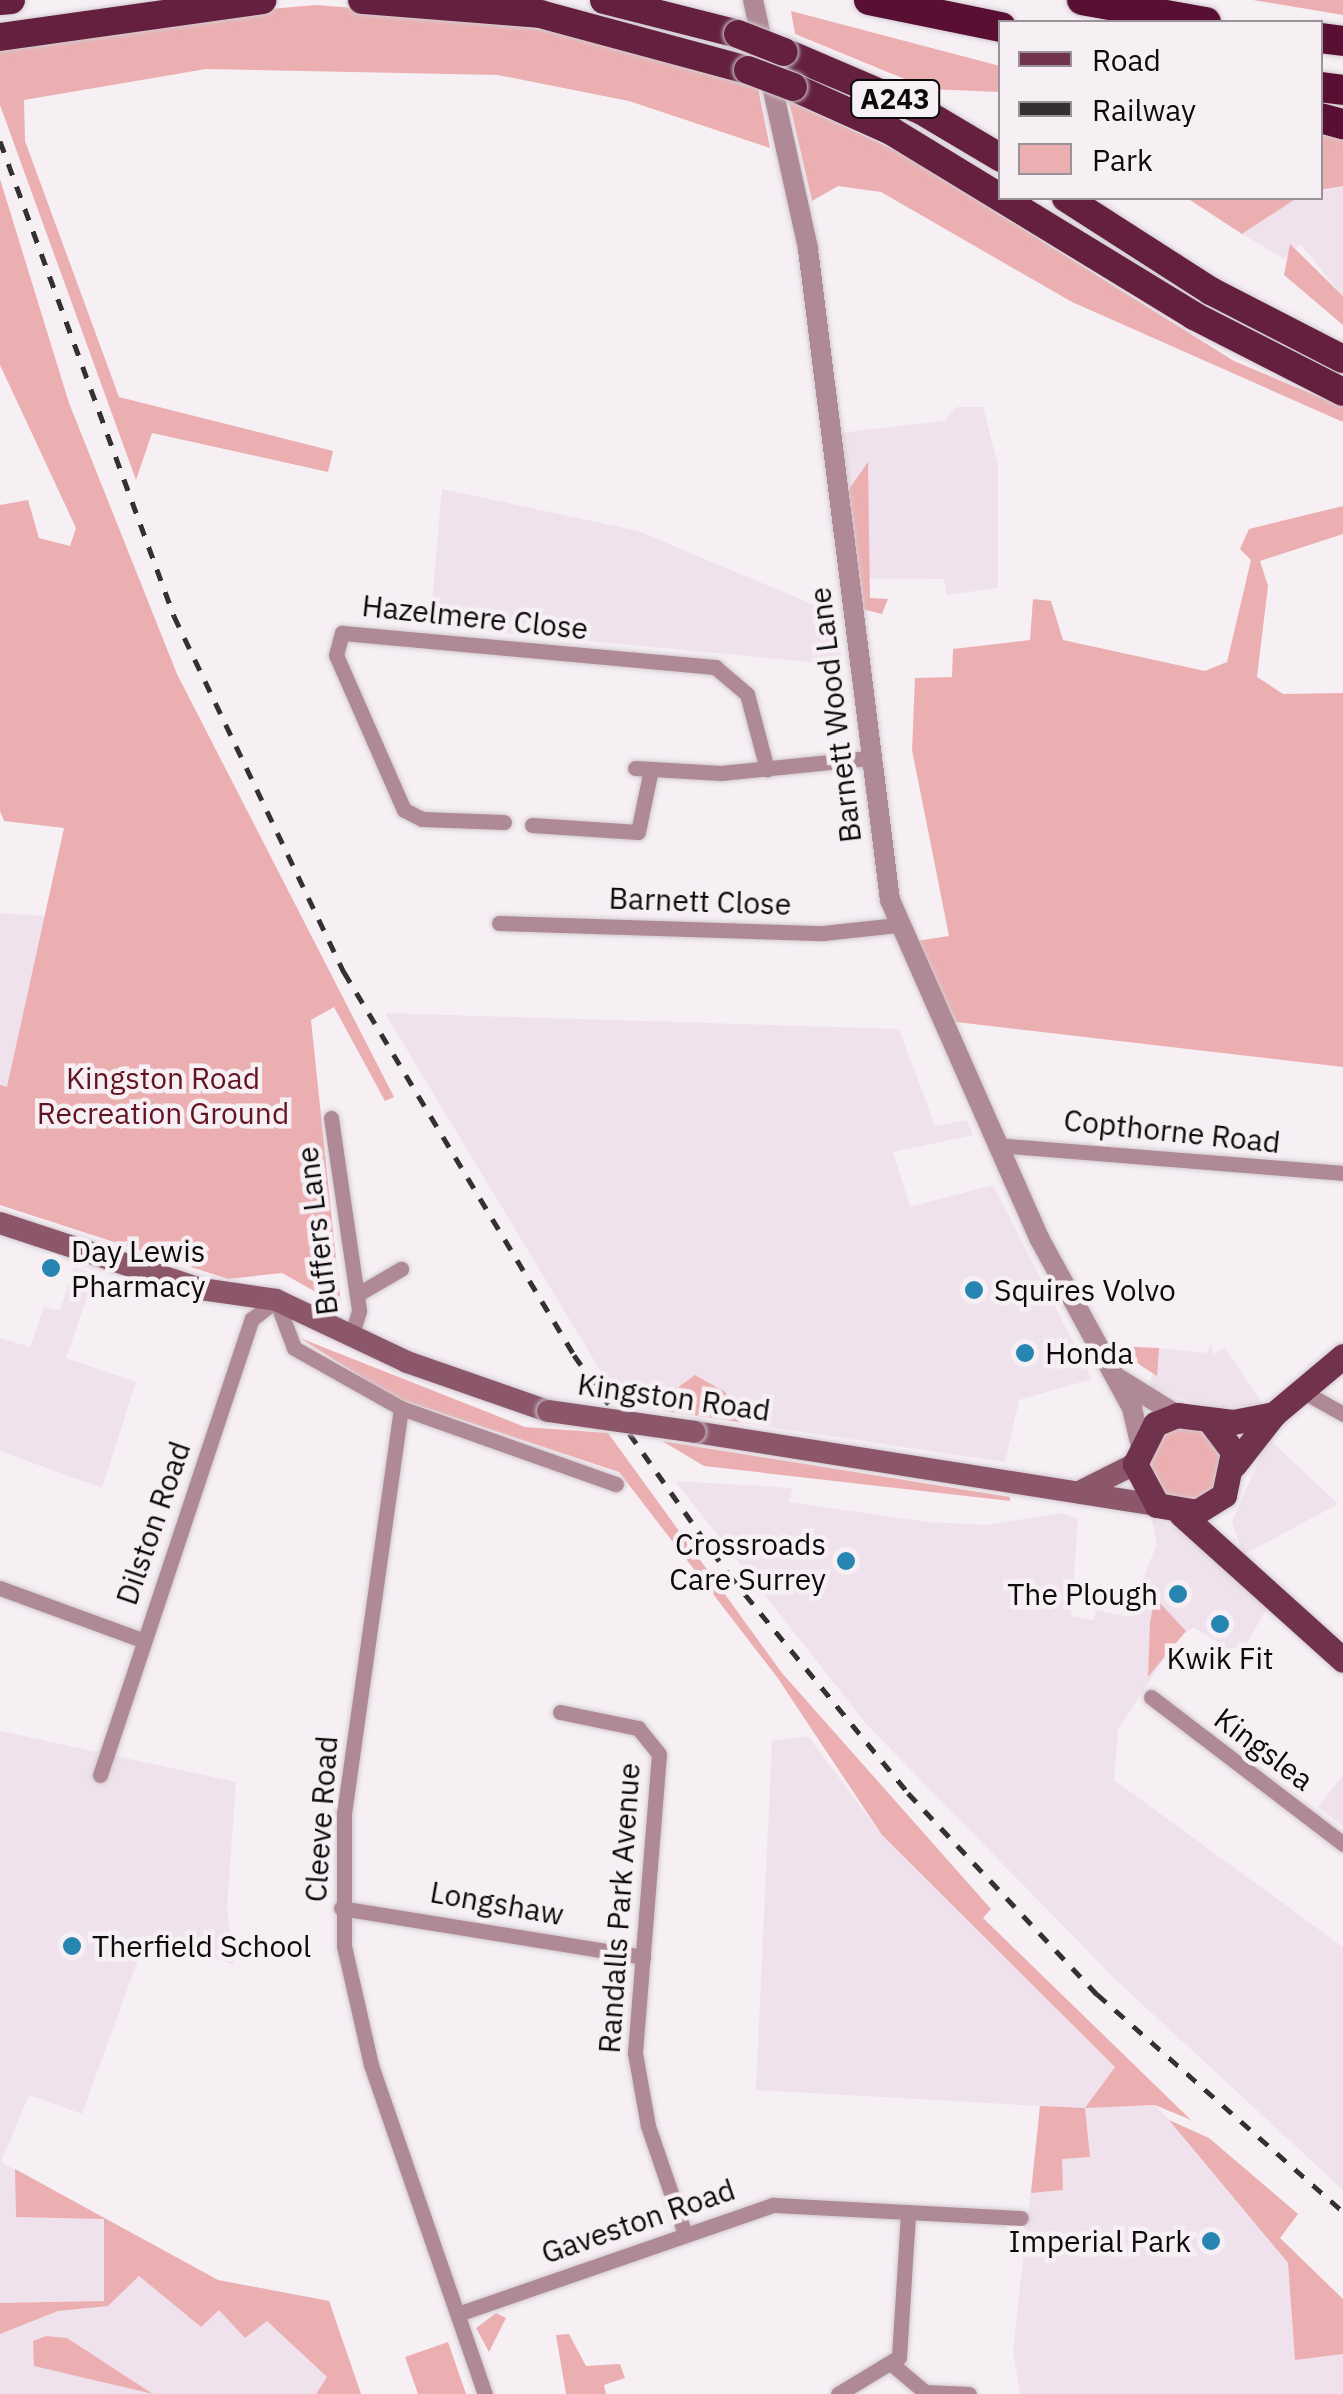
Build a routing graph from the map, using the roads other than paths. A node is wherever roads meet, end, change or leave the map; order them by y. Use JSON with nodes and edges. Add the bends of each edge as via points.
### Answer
{"nodes":[{"id":1,"x":10,"y":0,"type":"edge"},
{"id":2,"x":262,"y":0,"type":"edge"},
{"id":3,"x":362,"y":0,"type":"edge"},
{"id":4,"x":604,"y":0,"type":"edge"},
{"id":5,"x":753,"y":0,"type":"edge"},
{"id":6,"x":868,"y":0,"type":"edge"},
{"id":7,"x":1082,"y":0,"type":"edge"},
{"id":8,"x":0,"y":2,"type":"edge"},
{"id":9,"x":1195,"y":20,"type":"edge"},
{"id":10,"x":998,"y":28,"type":"edge"},
{"id":11,"x":0,"y":37,"type":"edge"},
{"id":12,"x":998,"y":157,"type":"edge"},
{"id":13,"x":998,"y":196,"type":"edge"},
{"id":14,"x":1004,"y":200,"type":"edge"},
{"id":15,"x":1069,"y":200,"type":"edge"},
{"id":16,"x":1343,"y":359,"type":"edge"},
{"id":17,"x":1343,"y":392,"type":"edge"},
{"id":18,"x":868,"y":758,"type":"junction"},
{"id":19,"x":767,"y":770,"type":"junction"},
{"id":20,"x":504,"y":822,"type":"dead end"},
{"id":21,"x":532,"y":825,"type":"dead end"},
{"id":22,"x":499,"y":923,"type":"dead end"},
{"id":23,"x":898,"y":926,"type":"junction"},
{"id":24,"x":331,"y":1118,"type":"dead end"},
{"id":25,"x":996,"y":1145,"type":"junction"},
{"id":26,"x":1343,"y":1173,"type":"edge"},
{"id":27,"x":0,"y":1222,"type":"edge"},
{"id":28,"x":401,"y":1269,"type":"dead end"},
{"id":29,"x":358,"y":1294,"type":"junction"},
{"id":30,"x":276,"y":1300,"type":"junction"},
{"id":31,"x":352,"y":1337,"type":"junction"},
{"id":32,"x":1343,"y":1356,"type":"edge"},
{"id":33,"x":1118,"y":1378,"type":"junction"},
{"id":34,"x":1304,"y":1392,"type":"junction"},
{"id":35,"x":401,"y":1408,"type":"junction"},
{"id":36,"x":1274,"y":1414,"type":"junction"},
{"id":37,"x":1343,"y":1414,"type":"edge"},
{"id":38,"x":1177,"y":1415,"type":"junction"},
{"id":39,"x":1210,"y":1421,"type":"junction"},
{"id":40,"x":1137,"y":1454,"type":"junction"},
{"id":41,"x":1234,"y":1465,"type":"junction"},
{"id":42,"x":616,"y":1484,"type":"dead end"},
{"id":43,"x":1082,"y":1490,"type":"junction"},
{"id":44,"x":1224,"y":1495,"type":"junction"},
{"id":45,"x":1169,"y":1510,"type":"junction"},
{"id":46,"x":1229,"y":1558,"type":"junction"},
{"id":47,"x":0,"y":1588,"type":"edge"},
{"id":48,"x":142,"y":1640,"type":"junction"},
{"id":49,"x":1343,"y":1660,"type":"edge"},
{"id":50,"x":1151,"y":1698,"type":"dead end"},
{"id":51,"x":560,"y":1712,"type":"dead end"},
{"id":52,"x":100,"y":1775,"type":"dead end"},
{"id":53,"x":1343,"y":1844,"type":"edge"},
{"id":54,"x":341,"y":1908,"type":"junction"},
{"id":55,"x":643,"y":1957,"type":"junction"},
{"id":56,"x":908,"y":2214,"type":"junction"},
{"id":57,"x":1020,"y":2218,"type":"dead end"},
{"id":58,"x":684,"y":2231,"type":"junction"},
{"id":59,"x":458,"y":2314,"type":"junction"},
{"id":60,"x":894,"y":2366,"type":"junction"},
{"id":61,"x":485,"y":2394,"type":"edge"},
{"id":62,"x":838,"y":2394,"type":"edge"},
{"id":63,"x":969,"y":2394,"type":"edge"}],
"edges":[{"from":1,"to":8,"type":"highway"},
{"from":2,"to":11,"type":"highway"},
{"from":3,"to":13,"type":"highway","number":"A243","bridge":true,"via":[[540,14],[748,70],[893,132]]},
{"from":4,"to":12,"type":"highway","number":"A243","bridge":true,"via":[[784,52]]},
{"from":5,"to":18,"type":"street","name":"Barnett Wood Lane","via":[[810,267]]},
{"from":6,"to":10,"type":"highway"},
{"from":7,"to":9,"type":"highway"},
{"from":14,"to":17,"type":"highway","number":"A243","bridge":true,"via":[[1194,316]]},
{"from":15,"to":16,"type":"highway","via":[[1211,291]]},
{"from":18,"to":19,"type":"street"},
{"from":18,"to":23,"type":"street","name":"Barnett Wood Lane"},
{"from":19,"to":20,"type":"street","name":"Hazelmere Close","via":[[747,694],[715,667],[342,633],[336,655],[404,810],[422,819]]},
{"from":19,"to":21,"type":"street","via":[[643,769],[638,832]]},
{"from":22,"to":23,"type":"street","name":"Barnett Close","via":[[823,932]]},
{"from":23,"to":25,"type":"street","name":"Barnett Wood Lane"},
{"from":24,"to":29,"type":"street","name":"Buffers Lane"},
{"from":25,"to":26,"type":"street","name":"Copthorne Road"},
{"from":25,"to":33,"type":"street","name":"Barnett Wood Lane","via":[[1071,1305]]},
{"from":27,"to":30,"type":"main road","name":"Kingston Road","via":[[201,1289]]},
{"from":28,"to":29,"type":"street"},
{"from":29,"to":31,"type":"street","name":"Buffers Lane"},
{"from":30,"to":31,"type":"main road","name":"Kingston Road"},
{"from":30,"to":35,"type":"street","via":[[294,1348]]},
{"from":30,"to":48,"type":"street","name":"Dilston Road","via":[[252,1319]]},
{"from":31,"to":43,"type":"main road","name":"Kingston Road","bridge":true,"via":[[548,1411]]},
{"from":32,"to":34,"type":"main road"},
{"from":33,"to":38,"type":"street","name":"Barnett Wood Lane"},
{"from":33,"to":40,"type":"street","name":"Barnett Wood Lane"},
{"from":34,"to":36,"type":"main road"},
{"from":34,"to":37,"type":"street"},
{"from":35,"to":42,"type":"street"},
{"from":35,"to":54,"type":"street","name":"Cleeve Road","via":[[346,1793]]},
{"from":36,"to":39,"type":"main road"},
{"from":36,"to":41,"type":"main road"},
{"from":38,"to":39,"type":"main road"},
{"from":38,"to":40,"type":"main road"},
{"from":39,"to":41,"type":"main road"},
{"from":40,"to":43,"type":"main road"},
{"from":40,"to":45,"type":"main road"},
{"from":41,"to":44,"type":"main road"},
{"from":43,"to":45,"type":"main road","name":"Kingston Road"},
{"from":44,"to":45,"type":"main road"},
{"from":44,"to":46,"type":"main road"},
{"from":45,"to":46,"type":"main road"},
{"from":46,"to":49,"type":"main road"},
{"from":47,"to":48,"type":"street"},
{"from":48,"to":52,"type":"street","name":"Dilston Road"},
{"from":50,"to":53,"type":"street","name":"Kingslea"},
{"from":51,"to":55,"type":"street","name":"Randalls Park Avenue","via":[[638,1728],[659,1754]]},
{"from":54,"to":55,"type":"street","name":"Longshaw"},
{"from":54,"to":59,"type":"street","name":"Cleeve Road","via":[[356,2014]]},
{"from":55,"to":58,"type":"street","name":"Randalls Park Avenue","via":[[638,2093]]},
{"from":56,"to":57,"type":"street","name":"Gaveston Road"},
{"from":56,"to":58,"type":"street","name":"Gaveston Road","via":[[773,2205]]},
{"from":56,"to":60,"type":"street"},
{"from":58,"to":59,"type":"street","name":"Gaveston Road"},
{"from":59,"to":61,"type":"street","name":"Cleeve Road"},
{"from":60,"to":62,"type":"street"},
{"from":60,"to":63,"type":"street","via":[[925,2392]]}]}
